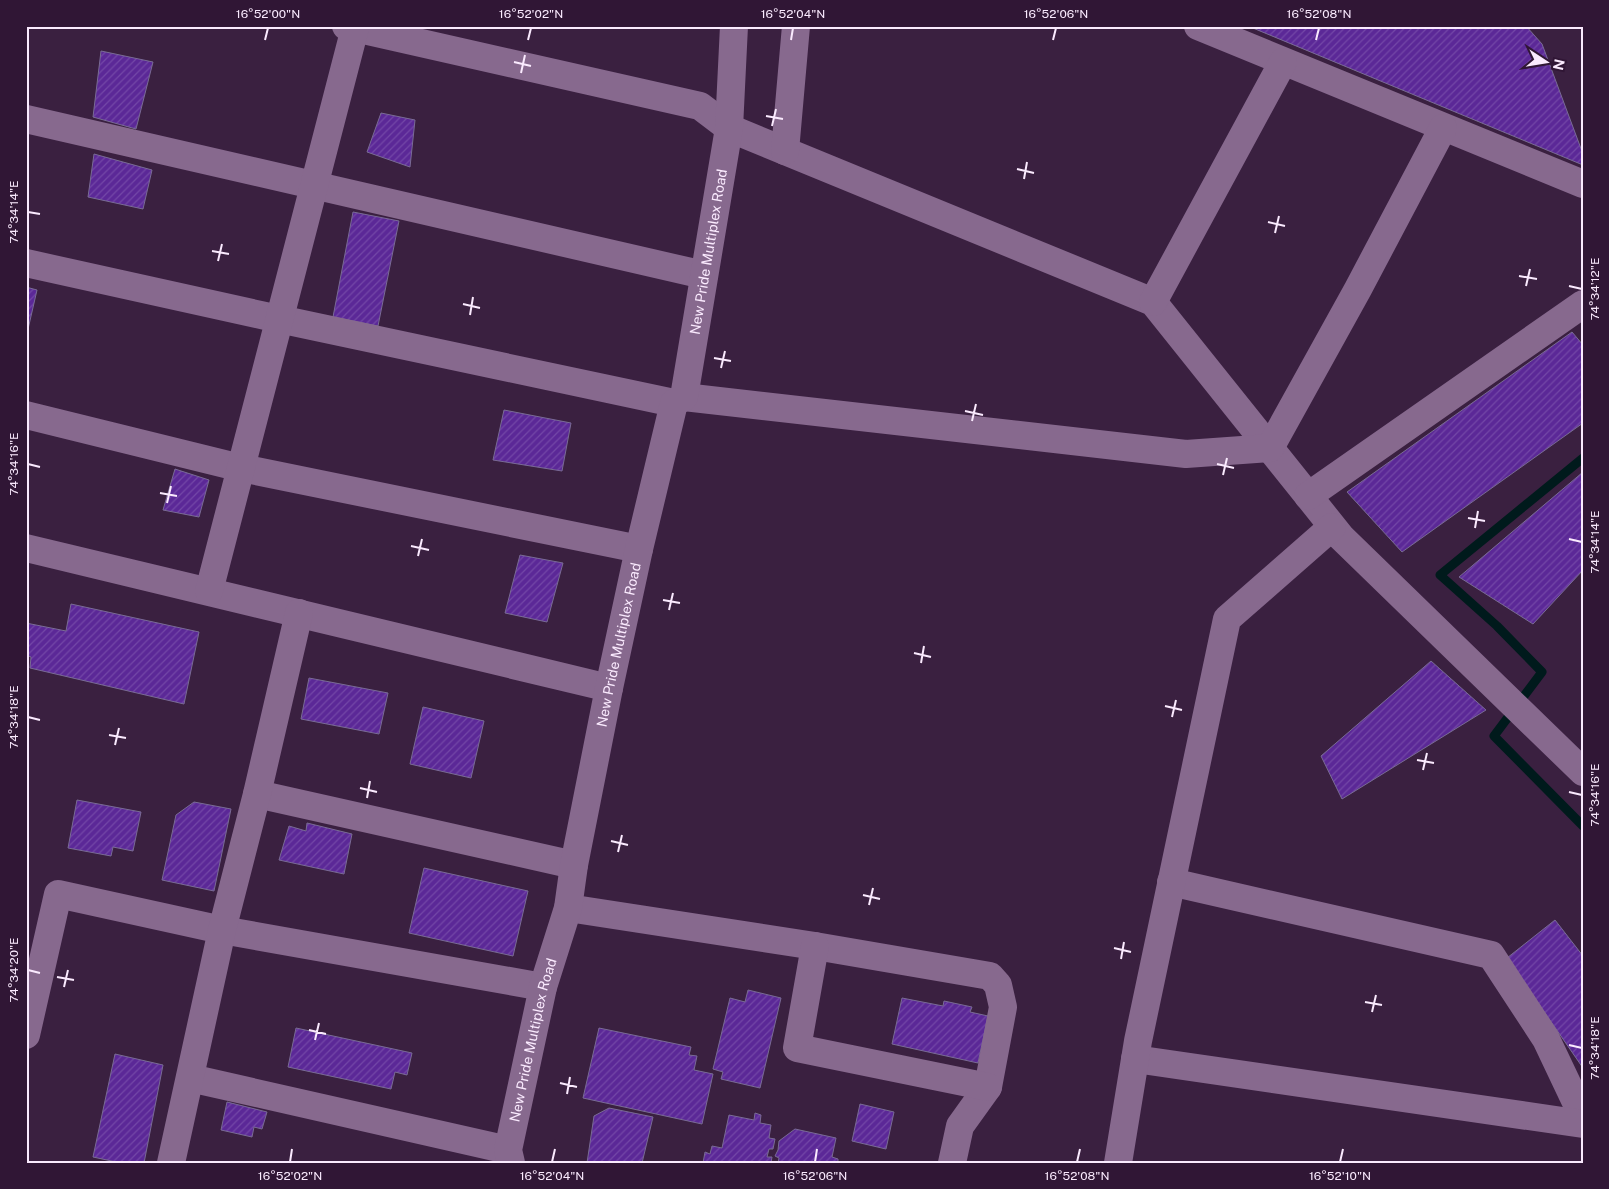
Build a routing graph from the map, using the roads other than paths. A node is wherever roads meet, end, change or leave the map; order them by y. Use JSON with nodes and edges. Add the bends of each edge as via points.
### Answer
{"nodes":[{"id":1,"x":734,"y":26,"type":"edge"},
{"id":2,"x":796,"y":26,"type":"edge"},
{"id":3,"x":1198,"y":26,"type":"edge"},
{"id":4,"x":350,"y":27,"type":"edge"},
{"id":5,"x":1283,"y":62,"type":"junction"},
{"id":6,"x":26,"y":119,"type":"edge"},
{"id":7,"x":729,"y":128,"type":"junction"},
{"id":8,"x":1443,"y":128,"type":"junction"},
{"id":9,"x":785,"y":151,"type":"junction"},
{"id":10,"x":1583,"y":184,"type":"edge"},
{"id":11,"x":314,"y":185,"type":"junction"},
{"id":12,"x":26,"y":262,"type":"edge"},
{"id":13,"x":704,"y":275,"type":"junction"},
{"id":14,"x":1153,"y":302,"type":"junction"},
{"id":15,"x":1583,"y":304,"type":"edge"},
{"id":16,"x":279,"y":319,"type":"junction"},
{"id":17,"x":679,"y":400,"type":"junction"},
{"id":18,"x":26,"y":415,"type":"edge"},
{"id":19,"x":1270,"y":448,"type":"junction"},
{"id":20,"x":241,"y":468,"type":"junction"},
{"id":21,"x":1308,"y":496,"type":"junction"},
{"id":22,"x":1332,"y":527,"type":"junction"},
{"id":23,"x":26,"y":548,"type":"edge"},
{"id":24,"x":639,"y":549,"type":"junction"},
{"id":25,"x":209,"y":591,"type":"junction"},
{"id":26,"x":299,"y":613,"type":"junction"},
{"id":27,"x":609,"y":688,"type":"junction"},
{"id":28,"x":1583,"y":772,"type":"edge"},
{"id":29,"x":257,"y":794,"type":"junction"},
{"id":30,"x":574,"y":865,"type":"junction"},
{"id":31,"x":1172,"y":882,"type":"junction"},
{"id":32,"x":568,"y":908,"type":"junction"},
{"id":33,"x":222,"y":930,"type":"junction"},
{"id":34,"x":815,"y":946,"type":"junction"},
{"id":35,"x":544,"y":988,"type":"junction"},
{"id":36,"x":26,"y":1035,"type":"edge"},
{"id":37,"x":1135,"y":1059,"type":"junction"},
{"id":38,"x":190,"y":1078,"type":"junction"},
{"id":39,"x":988,"y":1087,"type":"junction"},
{"id":40,"x":1583,"y":1117,"type":"edge"},
{"id":41,"x":1583,"y":1124,"type":"edge"},
{"id":42,"x":510,"y":1156,"type":"edge"},
{"id":43,"x":171,"y":1163,"type":"edge"},
{"id":44,"x":952,"y":1163,"type":"edge"},
{"id":45,"x":1118,"y":1163,"type":"edge"}],
"edges":[{"from":1,"to":7,"type":"street","name":"New Pride Multiplex Road"},
{"from":2,"to":9,"type":"street"},
{"from":3,"to":5,"type":"street"},
{"from":4,"to":7,"type":"street","via":[[700,106]]},
{"from":4,"to":11,"type":"street"},
{"from":5,"to":8,"type":"street"},
{"from":5,"to":14,"type":"street"},
{"from":6,"to":11,"type":"street"},
{"from":7,"to":9,"type":"street"},
{"from":7,"to":13,"type":"street","name":"New Pride Multiplex Road"},
{"from":8,"to":10,"type":"street"},
{"from":8,"to":19,"type":"street"},
{"from":9,"to":14,"type":"street"},
{"from":11,"to":13,"type":"street"},
{"from":11,"to":16,"type":"street"},
{"from":12,"to":16,"type":"street"},
{"from":13,"to":17,"type":"street","name":"New Pride Multiplex Road"},
{"from":14,"to":19,"type":"street"},
{"from":15,"to":21,"type":"street"},
{"from":16,"to":17,"type":"street"},
{"from":16,"to":20,"type":"street"},
{"from":17,"to":19,"type":"street","via":[[1186,454]]},
{"from":17,"to":24,"type":"street","name":"New Pride Multiplex Road"},
{"from":18,"to":20,"type":"street"},
{"from":19,"to":21,"type":"street"},
{"from":20,"to":24,"type":"street"},
{"from":20,"to":25,"type":"street"},
{"from":21,"to":22,"type":"street"},
{"from":22,"to":28,"type":"street"},
{"from":22,"to":31,"type":"street","via":[[1227,619]]},
{"from":23,"to":25,"type":"street"},
{"from":24,"to":27,"type":"street","name":"New Pride Multiplex Road"},
{"from":25,"to":26,"type":"street"},
{"from":26,"to":27,"type":"street"},
{"from":26,"to":29,"type":"street"},
{"from":27,"to":30,"type":"street","name":"New Pride Multiplex Road"},
{"from":29,"to":30,"type":"street"},
{"from":29,"to":33,"type":"street"},
{"from":30,"to":32,"type":"street","name":"New Pride Multiplex Road"},
{"from":31,"to":37,"type":"street"},
{"from":31,"to":40,"type":"street","via":[[1491,955],[1546,1039]]},
{"from":32,"to":34,"type":"street"},
{"from":32,"to":35,"type":"street","name":"New Pride Multiplex Road"},
{"from":33,"to":35,"type":"street"},
{"from":33,"to":36,"type":"street","via":[[58,894]]},
{"from":33,"to":38,"type":"street"},
{"from":34,"to":39,"type":"street","via":[[990,976],[998,985],[1003,1007]]},
{"from":34,"to":39,"type":"street","via":[[797,1048]]},
{"from":35,"to":42,"type":"street","name":"New Pride Multiplex Road"},
{"from":37,"to":41,"type":"street"},
{"from":37,"to":45,"type":"street"},
{"from":38,"to":42,"type":"street"},
{"from":38,"to":43,"type":"street"},
{"from":39,"to":44,"type":"street","via":[[960,1126]]}]}
